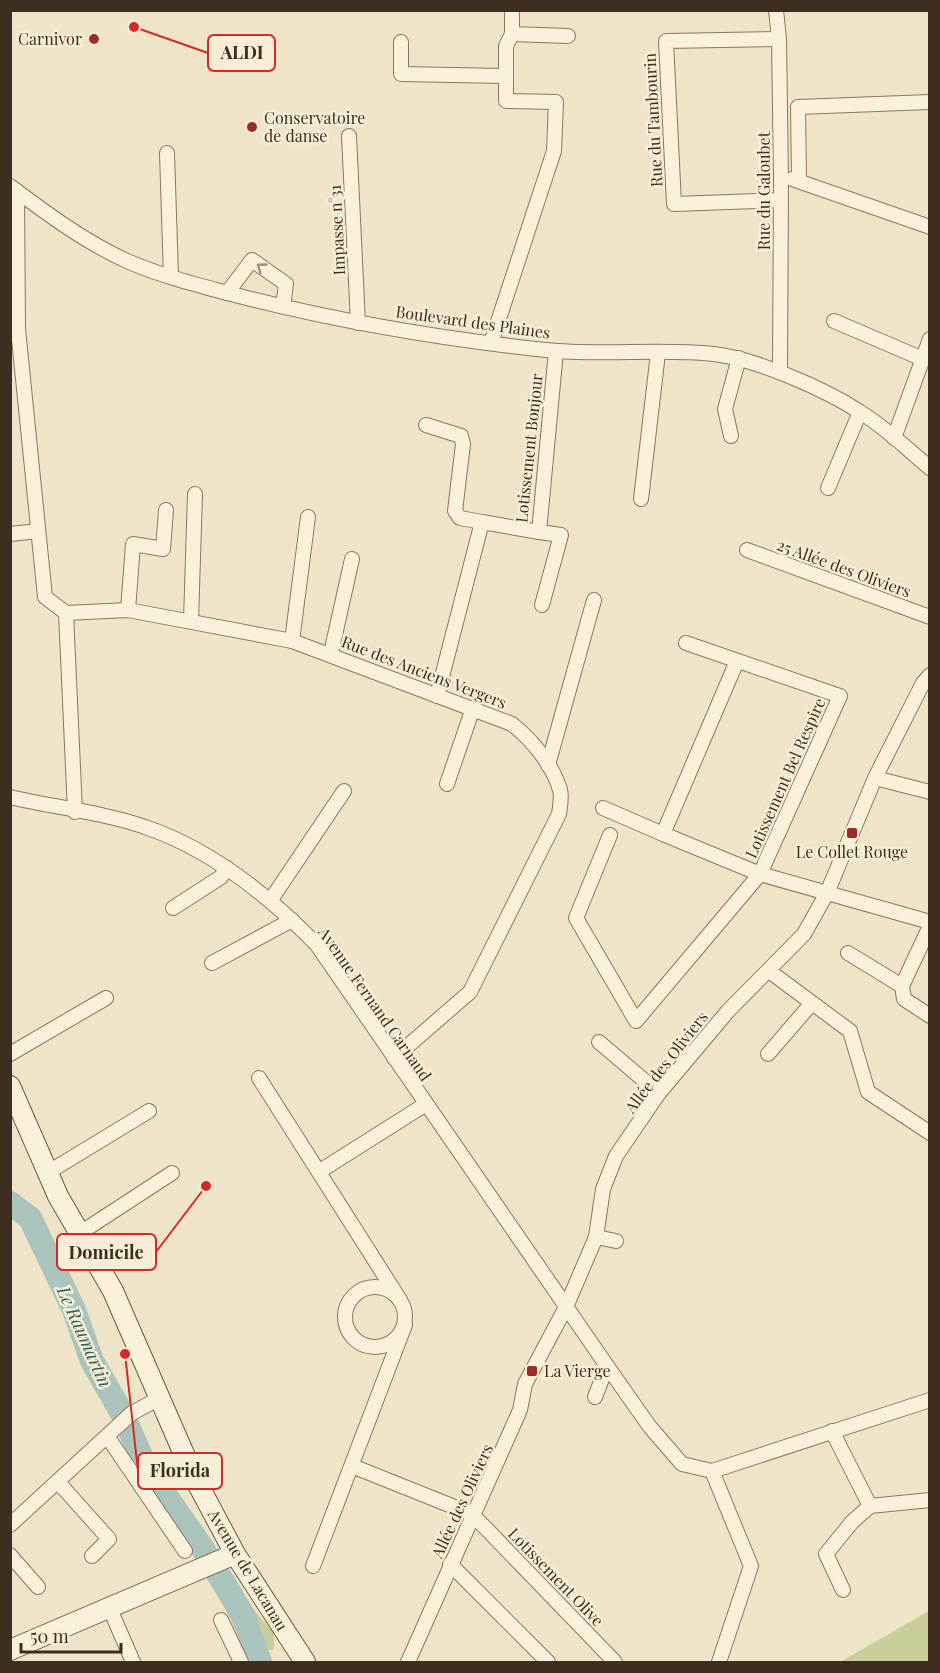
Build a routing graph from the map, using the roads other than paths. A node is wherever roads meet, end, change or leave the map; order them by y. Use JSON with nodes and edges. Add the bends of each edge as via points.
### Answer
{"nodes":[{"id":1,"x":512,"y":10,"type":"edge"},
{"id":2,"x":776,"y":10,"type":"edge"},
{"id":3,"x":512,"y":34,"type":"junction"},
{"id":4,"x":568,"y":36,"type":"dead end"},
{"id":5,"x":779,"y":39,"type":"junction"},
{"id":6,"x":401,"y":42,"type":"dead end"},
{"id":7,"x":505,"y":76,"type":"junction"},
{"id":8,"x":930,"y":102,"type":"edge"},
{"id":9,"x":349,"y":136,"type":"dead end"},
{"id":10,"x":167,"y":153,"type":"dead end"},
{"id":11,"x":781,"y":179,"type":"junction"},
{"id":12,"x":799,"y":180,"type":"junction"},
{"id":13,"x":14,"y":188,"type":"edge"},
{"id":14,"x":781,"y":200,"type":"junction"},
{"id":15,"x":930,"y":228,"type":"edge"},
{"id":16,"x":171,"y":277,"type":"junction"},
{"id":17,"x":227,"y":292,"type":"junction"},
{"id":18,"x":283,"y":306,"type":"junction"},
{"id":19,"x":834,"y":321,"type":"dead end"},
{"id":20,"x":358,"y":322,"type":"junction"},
{"id":21,"x":930,"y":339,"type":"edge"},
{"id":22,"x":491,"y":343,"type":"junction"},
{"id":23,"x":556,"y":351,"type":"junction"},
{"id":24,"x":658,"y":353,"type":"junction"},
{"id":25,"x":739,"y":358,"type":"junction"},
{"id":26,"x":923,"y":368,"type":"edge"},
{"id":27,"x":780,"y":372,"type":"junction"},
{"id":28,"x":860,"y":412,"type":"junction"},
{"id":29,"x":426,"y":425,"type":"dead end"},
{"id":30,"x":731,"y":436,"type":"dead end"},
{"id":31,"x":894,"y":438,"type":"junction"},
{"id":32,"x":930,"y":468,"type":"edge"},
{"id":33,"x":828,"y":488,"type":"dead end"},
{"id":34,"x":195,"y":494,"type":"dead end"},
{"id":35,"x":641,"y":499,"type":"dead end"},
{"id":36,"x":166,"y":510,"type":"dead end"},
{"id":37,"x":308,"y":517,"type":"dead end"},
{"id":38,"x":482,"y":522,"type":"junction"},
{"id":39,"x":38,"y":531,"type":"junction"},
{"id":40,"x":539,"y":532,"type":"junction"},
{"id":41,"x":10,"y":534,"type":"edge"},
{"id":42,"x":352,"y":559,"type":"dead end"},
{"id":43,"x":594,"y":600,"type":"dead end"},
{"id":44,"x":542,"y":605,"type":"dead end"},
{"id":45,"x":930,"y":608,"type":"edge"},
{"id":46,"x":128,"y":610,"type":"junction"},
{"id":47,"x":66,"y":613,"type":"junction"},
{"id":48,"x":930,"y":617,"type":"edge"},
{"id":49,"x":191,"y":621,"type":"junction"},
{"id":50,"x":292,"y":641,"type":"junction"},
{"id":51,"x":686,"y":643,"type":"dead end"},
{"id":52,"x":331,"y":653,"type":"junction"},
{"id":53,"x":737,"y":661,"type":"junction"},
{"id":54,"x":930,"y":675,"type":"edge"},
{"id":55,"x":438,"y":696,"type":"junction"},
{"id":56,"x":473,"y":708,"type":"junction"},
{"id":57,"x":548,"y":765,"type":"junction"},
{"id":58,"x":875,"y":778,"type":"junction"},
{"id":59,"x":447,"y":784,"type":"dead end"},
{"id":60,"x":344,"y":791,"type":"dead end"},
{"id":61,"x":930,"y":792,"type":"edge"},
{"id":62,"x":10,"y":798,"type":"edge"},
{"id":63,"x":603,"y":808,"type":"dead end"},
{"id":64,"x":75,"y":812,"type":"junction"},
{"id":65,"x":663,"y":834,"type":"junction"},
{"id":66,"x":610,"y":835,"type":"dead end"},
{"id":67,"x":227,"y":868,"type":"junction"},
{"id":68,"x":760,"y":874,"type":"junction"},
{"id":69,"x":827,"y":893,"type":"junction"},
{"id":70,"x":270,"y":901,"type":"junction"},
{"id":71,"x":173,"y":908,"type":"dead end"},
{"id":72,"x":292,"y":920,"type":"junction"},
{"id":73,"x":930,"y":924,"type":"edge"},
{"id":74,"x":848,"y":953,"type":"dead end"},
{"id":75,"x":212,"y":963,"type":"dead end"},
{"id":76,"x":769,"y":971,"type":"junction"},
{"id":77,"x":902,"y":986,"type":"junction"},
{"id":78,"x":106,"y":998,"type":"dead end"},
{"id":79,"x":812,"y":1003,"type":"junction"},
{"id":80,"x":930,"y":1016,"type":"edge"},
{"id":81,"x":599,"y":1042,"type":"dead end"},
{"id":82,"x":10,"y":1054,"type":"edge"},
{"id":83,"x":768,"y":1054,"type":"dead end"},
{"id":84,"x":394,"y":1058,"type":"junction"},
{"id":85,"x":260,"y":1078,"type":"dead end"},
{"id":86,"x":10,"y":1086,"type":"edge"},
{"id":87,"x":658,"y":1093,"type":"junction"},
{"id":88,"x":426,"y":1104,"type":"junction"},
{"id":89,"x":149,"y":1111,"type":"dead end"},
{"id":90,"x":930,"y":1133,"type":"edge"},
{"id":91,"x":320,"y":1171,"type":"junction"},
{"id":92,"x":48,"y":1173,"type":"junction"},
{"id":93,"x":172,"y":1173,"type":"dead end"},
{"id":94,"x":80,"y":1233,"type":"junction"},
{"id":95,"x":596,"y":1237,"type":"junction"},
{"id":96,"x":616,"y":1240,"type":"dead end"},
{"id":97,"x":400,"y":1300,"type":"junction"},
{"id":98,"x":566,"y":1307,"type":"junction"},
{"id":99,"x":405,"y":1325,"type":"junction"},
{"id":100,"x":607,"y":1366,"type":"junction"},
{"id":101,"x":595,"y":1397,"type":"dead end"},
{"id":102,"x":160,"y":1398,"type":"junction"},
{"id":103,"x":930,"y":1400,"type":"edge"},
{"id":104,"x":832,"y":1431,"type":"junction"},
{"id":105,"x":107,"y":1436,"type":"junction"},
{"id":106,"x":352,"y":1466,"type":"junction"},
{"id":107,"x":712,"y":1471,"type":"junction"},
{"id":108,"x":58,"y":1482,"type":"junction"},
{"id":109,"x":930,"y":1500,"type":"edge"},
{"id":110,"x":870,"y":1506,"type":"junction"},
{"id":111,"x":472,"y":1514,"type":"junction"},
{"id":112,"x":12,"y":1522,"type":"edge"},
{"id":113,"x":185,"y":1551,"type":"dead end"},
{"id":114,"x":10,"y":1555,"type":"edge"},
{"id":115,"x":92,"y":1556,"type":"dead end"},
{"id":116,"x":218,"y":1562,"type":"junction"},
{"id":117,"x":450,"y":1564,"type":"junction"},
{"id":118,"x":314,"y":1566,"type":"dead end"},
{"id":119,"x":38,"y":1587,"type":"dead end"},
{"id":120,"x":843,"y":1590,"type":"dead end"},
{"id":121,"x":110,"y":1609,"type":"junction"},
{"id":122,"x":221,"y":1620,"type":"dead end"},
{"id":123,"x":10,"y":1650,"type":"edge"},
{"id":124,"x":133,"y":1662,"type":"edge"},
{"id":125,"x":241,"y":1662,"type":"edge"},
{"id":126,"x":305,"y":1662,"type":"edge"},
{"id":127,"x":408,"y":1662,"type":"edge"},
{"id":128,"x":548,"y":1662,"type":"edge"},
{"id":129,"x":615,"y":1662,"type":"edge"},
{"id":130,"x":719,"y":1662,"type":"edge"}],
"edges":[{"from":1,"to":3,"type":"street"},
{"from":2,"to":5,"type":"street","name":"Rue du Galoubet"},
{"from":3,"to":4,"type":"street"},
{"from":3,"to":7,"type":"street","via":[[506,46]]},
{"from":5,"to":11,"type":"street","name":"Rue du Galoubet"},
{"from":5,"to":14,"type":"street","name":"Rue du Tambourin","via":[[666,41],[674,204]]},
{"from":6,"to":7,"type":"street","via":[[401,74]]},
{"from":7,"to":22,"type":"street","via":[[506,100],[556,102],[554,152]]},
{"from":8,"to":12,"type":"street","via":[[798,107]]},
{"from":9,"to":20,"type":"street","name":"Impasse n°31"},
{"from":10,"to":16,"type":"street"},
{"from":11,"to":12,"type":"street"},
{"from":11,"to":14,"type":"street","name":"Rue du Galoubet"},
{"from":12,"to":15,"type":"street"},
{"from":13,"to":16,"type":"street","name":"Boulevard des Plaines","via":[[68,227],[126,260]]},
{"from":13,"to":39,"type":"street","via":[[18,329]]},
{"from":14,"to":27,"type":"street","name":"Rue du Galoubet"},
{"from":16,"to":17,"type":"street","name":"Boulevard des Plaines"},
{"from":17,"to":18,"type":"street","name":"Boulevard des Plaines"},
{"from":18,"to":17,"type":"street","one_way":true,"via":[[286,284],[252,260]]},
{"from":18,"to":20,"type":"street","name":"Boulevard des Plaines"},
{"from":19,"to":26,"type":"street"},
{"from":20,"to":22,"type":"street","name":"Boulevard des Plaines"},
{"from":21,"to":26,"type":"street"},
{"from":22,"to":23,"type":"street","name":"Boulevard des Plaines"},
{"from":23,"to":24,"type":"street","name":"Boulevard des Plaines"},
{"from":23,"to":40,"type":"street","name":"Lotissement Bonjour"},
{"from":24,"to":25,"type":"street","name":"Boulevard des Plaines"},
{"from":24,"to":35,"type":"street"},
{"from":25,"to":27,"type":"street","name":"Boulevard des Plaines"},
{"from":25,"to":30,"type":"street","via":[[725,409]]},
{"from":26,"to":31,"type":"street"},
{"from":27,"to":28,"type":"street","name":"Boulevard des Plaines"},
{"from":28,"to":31,"type":"street","name":"Boulevard des Plaines"},
{"from":28,"to":33,"type":"street"},
{"from":29,"to":38,"type":"street","name":"Lotissement Bonjour","via":[[461,436],[464,444],[455,511],[460,518]]},
{"from":31,"to":32,"type":"street","name":"Boulevard des Plaines"},
{"from":34,"to":49,"type":"street"},
{"from":36,"to":46,"type":"street","via":[[163,549],[133,544]]},
{"from":37,"to":50,"type":"street"},
{"from":38,"to":40,"type":"street","name":"Lotissement Bonjour"},
{"from":38,"to":55,"type":"street"},
{"from":39,"to":41,"type":"street"},
{"from":39,"to":47,"type":"street","via":[[45,597]]},
{"from":40,"to":44,"type":"street","via":[[561,536]]},
{"from":42,"to":52,"type":"street"},
{"from":43,"to":57,"type":"street"},
{"from":45,"to":48,"type":"street","name":"25 Allée des Oliviers","via":[[749,546]]},
{"from":46,"to":47,"type":"street","name":"Rue des Anciens Vergers"},
{"from":46,"to":49,"type":"street","name":"Rue des Anciens Vergers"},
{"from":47,"to":64,"type":"street"},
{"from":49,"to":50,"type":"street","name":"Rue des Anciens Vergers"},
{"from":50,"to":52,"type":"street","name":"Rue des Anciens Vergers"},
{"from":51,"to":53,"type":"street","name":"Lotissement Bel Respire"},
{"from":52,"to":55,"type":"street","name":"Rue des Anciens Vergers"},
{"from":53,"to":65,"type":"street"},
{"from":53,"to":68,"type":"street","name":"Lotissement Bel Respire","via":[[840,696]]},
{"from":54,"to":58,"type":"street","name":"Allée des Oliviers"},
{"from":55,"to":56,"type":"street","name":"Rue des Anciens Vergers"},
{"from":56,"to":57,"type":"street","name":"Rue des Anciens Vergers","via":[[512,724],[527,736]]},
{"from":56,"to":59,"type":"street"},
{"from":57,"to":84,"type":"street","name":"Rue des Anciens Vergers","via":[[561,791],[559,814],[470,992]]},
{"from":58,"to":61,"type":"street"},
{"from":58,"to":69,"type":"street","name":"Allée des Oliviers"},
{"from":60,"to":70,"type":"street"},
{"from":62,"to":64,"type":"street","name":"Avenue Fernand Carnaud"},
{"from":63,"to":65,"type":"street","name":"Lotissement Bel Respire"},
{"from":64,"to":67,"type":"street","name":"Avenue Fernand Carnaud","via":[[143,826],[188,844]]},
{"from":65,"to":68,"type":"street","name":"Lotissement Bel Respire"},
{"from":66,"to":68,"type":"street","name":"Lotissement Bel Respire","via":[[576,918],[636,1021]]},
{"from":67,"to":70,"type":"street","name":"Avenue Fernand Carnaud"},
{"from":67,"to":71,"type":"street","via":[[221,877]]},
{"from":68,"to":69,"type":"street","name":"Lotissement Bel Respire"},
{"from":69,"to":73,"type":"street","name":"Lotissement Bel Respire"},
{"from":69,"to":76,"type":"street","name":"Allée des Oliviers","via":[[804,934]]},
{"from":70,"to":72,"type":"street","name":"Avenue Fernand Carnaud"},
{"from":72,"to":75,"type":"street"},
{"from":72,"to":84,"type":"street","name":"Avenue Fernand Carnaud","via":[[316,945]]},
{"from":73,"to":77,"type":"street"},
{"from":74,"to":77,"type":"street"},
{"from":76,"to":79,"type":"street"},
{"from":76,"to":87,"type":"street","name":"Allée des Oliviers","via":[[728,1011]]},
{"from":77,"to":80,"type":"street","via":[[904,999]]},
{"from":78,"to":82,"type":"street"},
{"from":79,"to":83,"type":"street"},
{"from":79,"to":90,"type":"street","via":[[850,1031],[868,1092]]},
{"from":81,"to":87,"type":"street"},
{"from":84,"to":88,"type":"street","name":"Avenue Fernand Carnaud"},
{"from":85,"to":91,"type":"street"},
{"from":86,"to":92,"type":"street","name":"Avenue de Lacanau"},
{"from":87,"to":95,"type":"street","name":"Allée des Oliviers","via":[[616,1156],[603,1189]]},
{"from":88,"to":91,"type":"street"},
{"from":88,"to":98,"type":"street","name":"Avenue Fernand Carnaud"},
{"from":89,"to":92,"type":"street"},
{"from":91,"to":97,"type":"street"},
{"from":92,"to":94,"type":"street","name":"Avenue de Lacanau"},
{"from":93,"to":94,"type":"street"},
{"from":94,"to":102,"type":"street","name":"Avenue de Lacanau","via":[[112,1291]]},
{"from":95,"to":96,"type":"street"},
{"from":95,"to":98,"type":"street","name":"Allée des Oliviers"},
{"from":97,"to":99,"type":"street"},
{"from":97,"to":99,"type":"street","via":[[382,1287],[362,1290],[346,1305],[345,1323],[355,1341],[375,1348],[393,1342]]},
{"from":98,"to":100,"type":"street","name":"Avenue Fernand Carnaud"},
{"from":98,"to":111,"type":"street","name":"Allée des Oliviers","via":[[525,1384],[520,1410]]},
{"from":99,"to":106,"type":"street"},
{"from":100,"to":101,"type":"street"},
{"from":100,"to":107,"type":"street","name":"Avenue Fernand Carnaud","via":[[682,1464]]},
{"from":102,"to":105,"type":"street","via":[[132,1413]]},
{"from":102,"to":116,"type":"street","name":"Avenue de Lacanau","via":[[194,1477]]},
{"from":103,"to":104,"type":"street"},
{"from":104,"to":107,"type":"street"},
{"from":104,"to":110,"type":"street"},
{"from":105,"to":108,"type":"street"},
{"from":105,"to":113,"type":"street"},
{"from":106,"to":111,"type":"street"},
{"from":106,"to":118,"type":"street"},
{"from":107,"to":130,"type":"street","via":[[751,1566]]},
{"from":108,"to":112,"type":"street"},
{"from":108,"to":115,"type":"street","via":[[110,1539]]},
{"from":109,"to":110,"type":"street"},
{"from":110,"to":120,"type":"street","via":[[826,1554]]},
{"from":111,"to":117,"type":"street","name":"Allée des Oliviers"},
{"from":111,"to":129,"type":"street","name":"Lotissement Olive"},
{"from":114,"to":119,"type":"street"},
{"from":116,"to":121,"type":"street"},
{"from":116,"to":126,"type":"street","name":"Avenue de Lacanau"},
{"from":117,"to":127,"type":"street","name":"Allée des Oliviers"},
{"from":117,"to":128,"type":"street"},
{"from":121,"to":123,"type":"street"},
{"from":121,"to":124,"type":"street"},
{"from":122,"to":125,"type":"street"}]}
